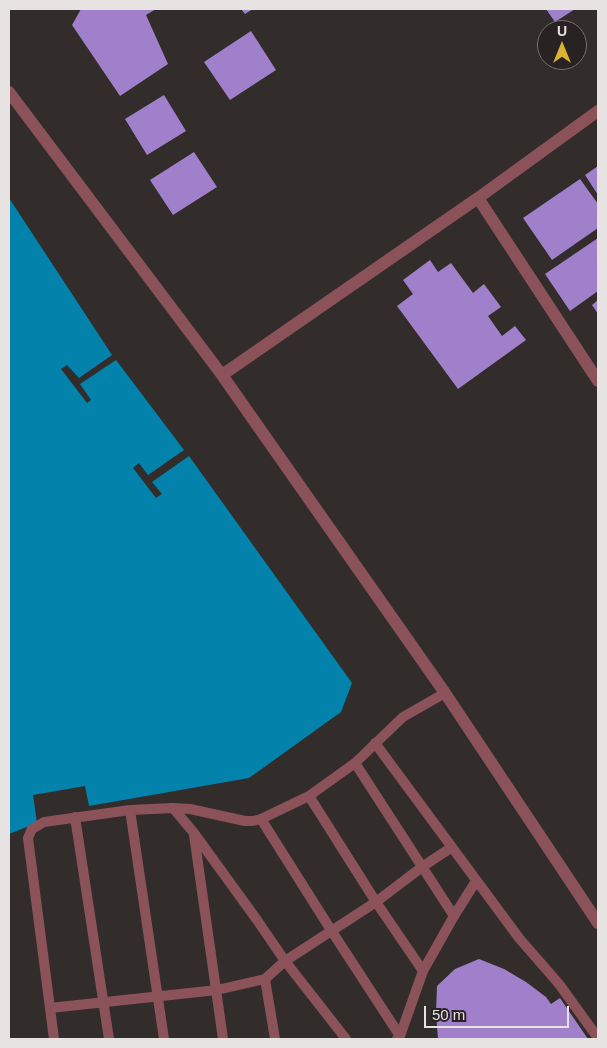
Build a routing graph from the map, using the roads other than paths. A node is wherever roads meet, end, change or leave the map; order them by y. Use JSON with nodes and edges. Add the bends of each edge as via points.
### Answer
{"nodes":[{"id":1,"x":9,"y":92,"type":"edge"},
{"id":2,"x":598,"y":111,"type":"edge"},
{"id":3,"x":478,"y":198,"type":"junction"},
{"id":4,"x":222,"y":375,"type":"junction"},
{"id":5,"x":598,"y":381,"type":"edge"},
{"id":6,"x":445,"y":694,"type":"junction"},
{"id":7,"x":375,"y":743,"type":"junction"},
{"id":8,"x":355,"y":763,"type":"junction"},
{"id":9,"x":309,"y":796,"type":"junction"},
{"id":10,"x":173,"y":808,"type":"junction"},
{"id":11,"x":130,"y":810,"type":"junction"},
{"id":12,"x":75,"y":817,"type":"junction"},
{"id":13,"x":261,"y":819,"type":"junction"},
{"id":14,"x":194,"y":833,"type":"junction"},
{"id":15,"x":452,"y":847,"type":"junction"},
{"id":16,"x":422,"y":867,"type":"junction"},
{"id":17,"x":476,"y":881,"type":"junction"},
{"id":18,"x":376,"y":902,"type":"junction"},
{"id":19,"x":454,"y":916,"type":"junction"},
{"id":20,"x":598,"y":923,"type":"edge"},
{"id":21,"x":331,"y":930,"type":"junction"},
{"id":22,"x":284,"y":961,"type":"junction"},
{"id":23,"x":423,"y":971,"type":"junction"},
{"id":24,"x":265,"y":979,"type":"junction"},
{"id":25,"x":217,"y":990,"type":"junction"},
{"id":26,"x":158,"y":997,"type":"junction"},
{"id":27,"x":104,"y":1003,"type":"junction"},
{"id":28,"x":50,"y":1008,"type":"junction"},
{"id":29,"x":398,"y":1037,"type":"edge"},
{"id":30,"x":598,"y":1038,"type":"edge"},
{"id":31,"x":54,"y":1039,"type":"edge"},
{"id":32,"x":109,"y":1039,"type":"edge"},
{"id":33,"x":164,"y":1039,"type":"edge"},
{"id":34,"x":223,"y":1039,"type":"edge"},
{"id":35,"x":275,"y":1039,"type":"edge"},
{"id":36,"x":346,"y":1039,"type":"edge"}],
"edges":[{"from":1,"to":4,"type":"street"},
{"from":2,"to":3,"type":"street"},
{"from":3,"to":4,"type":"street"},
{"from":3,"to":5,"type":"street"},
{"from":4,"to":6,"type":"street"},
{"from":6,"to":7,"type":"lane","via":[[403,718]]},
{"from":6,"to":20,"type":"street"},
{"from":7,"to":8,"type":"lane"},
{"from":7,"to":15,"type":"lane"},
{"from":8,"to":9,"type":"lane"},
{"from":8,"to":16,"type":"lane"},
{"from":9,"to":13,"type":"lane"},
{"from":9,"to":18,"type":"lane"},
{"from":10,"to":11,"type":"lane"},
{"from":10,"to":13,"type":"lane","via":[[253,822]]},
{"from":10,"to":14,"type":"lane"},
{"from":11,"to":12,"type":"lane"},
{"from":11,"to":26,"type":"lane"},
{"from":12,"to":27,"type":"lane"},
{"from":12,"to":28,"type":"lane","via":[[44,822],[32,829],[28,838]]},
{"from":13,"to":21,"type":"lane"},
{"from":14,"to":22,"type":"lane"},
{"from":14,"to":25,"type":"lane"},
{"from":15,"to":16,"type":"lane"},
{"from":15,"to":17,"type":"lane"},
{"from":16,"to":18,"type":"lane"},
{"from":16,"to":19,"type":"lane"},
{"from":17,"to":19,"type":"lane"},
{"from":17,"to":30,"type":"lane"},
{"from":18,"to":21,"type":"lane"},
{"from":18,"to":23,"type":"lane"},
{"from":19,"to":23,"type":"lane"},
{"from":21,"to":22,"type":"lane"},
{"from":21,"to":29,"type":"lane"},
{"from":22,"to":24,"type":"lane"},
{"from":22,"to":36,"type":"lane"},
{"from":23,"to":29,"type":"lane"},
{"from":24,"to":25,"type":"lane"},
{"from":24,"to":35,"type":"lane"},
{"from":25,"to":26,"type":"lane"},
{"from":25,"to":34,"type":"lane"},
{"from":26,"to":27,"type":"lane"},
{"from":26,"to":33,"type":"lane"},
{"from":27,"to":28,"type":"lane"},
{"from":27,"to":32,"type":"lane"},
{"from":28,"to":31,"type":"lane"}]}
